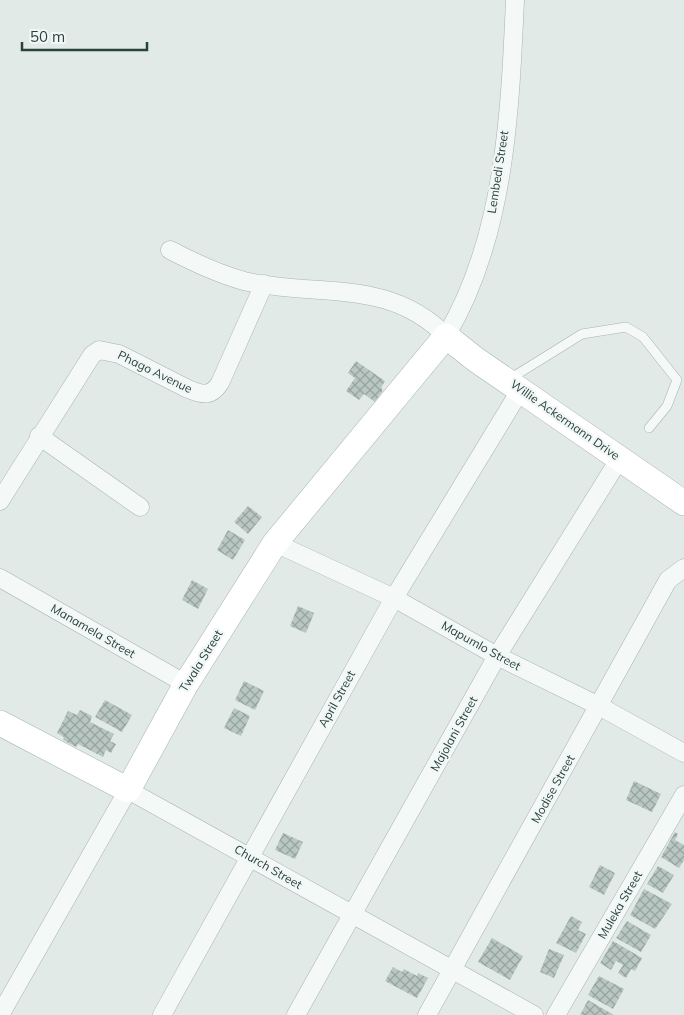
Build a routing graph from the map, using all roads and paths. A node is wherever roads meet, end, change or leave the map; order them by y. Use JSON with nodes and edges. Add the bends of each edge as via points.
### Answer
{"nodes":[{"id":1,"x":515,"y":0,"type":"edge"},
{"id":2,"x":170,"y":250,"type":"dead end"},
{"id":3,"x":264,"y":284,"type":"junction"},
{"id":4,"x":446,"y":336,"type":"junction"},
{"id":5,"x":514,"y":385,"type":"junction"},
{"id":6,"x":648,"y":428,"type":"dead end"},
{"id":7,"x":39,"y":436,"type":"junction"},
{"id":8,"x":620,"y":458,"type":"junction"},
{"id":9,"x":0,"y":501,"type":"edge"},
{"id":10,"x":684,"y":503,"type":"edge"},
{"id":11,"x":140,"y":507,"type":"dead end"},
{"id":12,"x":275,"y":543,"type":"junction"},
{"id":13,"x":684,"y":568,"type":"edge"},
{"id":14,"x":0,"y":578,"type":"edge"},
{"id":15,"x":394,"y":598,"type":"junction"},
{"id":16,"x":498,"y":656,"type":"junction"},
{"id":17,"x":186,"y":684,"type":"junction"},
{"id":18,"x":598,"y":706,"type":"junction"},
{"id":19,"x":1,"y":726,"type":"edge"},
{"id":20,"x":684,"y":753,"type":"edge"},
{"id":21,"x":128,"y":790,"type":"junction"},
{"id":22,"x":684,"y":795,"type":"edge"},
{"id":23,"x":249,"y":855,"type":"junction"},
{"id":24,"x":352,"y":915,"type":"junction"},
{"id":25,"x":452,"y":968,"type":"junction"},
{"id":26,"x":0,"y":1015,"type":"edge"},
{"id":27,"x":162,"y":1015,"type":"edge"},
{"id":28,"x":296,"y":1015,"type":"edge"},
{"id":29,"x":427,"y":1015,"type":"edge"},
{"id":30,"x":534,"y":1015,"type":"edge"},
{"id":31,"x":556,"y":1015,"type":"edge"}],
"edges":[{"from":1,"to":4,"type":"street","name":"Lembedi Street","via":[[501,168],[492,212],[474,279]]},
{"from":2,"to":3,"type":"street","via":[[194,263]]},
{"from":3,"to":4,"type":"street","via":[[323,289],[394,301],[414,310]]},
{"from":3,"to":7,"type":"street","name":"Phago Avenue","via":[[215,391],[199,394],[119,354],[99,350],[79,373]]},
{"from":4,"to":5,"type":"street","name":"Willie Ackermann Drive"},
{"from":4,"to":12,"type":"street","name":"Twala Street"},
{"from":5,"to":6,"type":"lane","via":[[582,334],[626,327],[643,337],[677,380],[667,406]]},
{"from":5,"to":8,"type":"street","name":"Willie Ackermann Drive"},
{"from":5,"to":15,"type":"street","name":"April Street"},
{"from":7,"to":9,"type":"street","name":"Phago Avenue"},
{"from":7,"to":11,"type":"street"},
{"from":8,"to":10,"type":"street","name":"Willie Ackermann Drive"},
{"from":8,"to":16,"type":"street","name":"Majolani Street"},
{"from":12,"to":15,"type":"street","name":"Mapumlo Street"},
{"from":12,"to":17,"type":"street","name":"Twala Street"},
{"from":13,"to":18,"type":"street","name":"Modise Street","via":[[668,580]]},
{"from":14,"to":17,"type":"street","name":"Manamela Street"},
{"from":15,"to":16,"type":"street","name":"Mapumlo Street"},
{"from":15,"to":23,"type":"street","name":"April Street"},
{"from":16,"to":18,"type":"street","name":"Mapumlo Street"},
{"from":16,"to":24,"type":"street","name":"Majolani Street"},
{"from":17,"to":21,"type":"street","name":"Twala Street"},
{"from":18,"to":20,"type":"street","name":"Mapumlo Street"},
{"from":18,"to":25,"type":"street","name":"Modise Street"},
{"from":19,"to":21,"type":"street","name":"Church Street"},
{"from":21,"to":23,"type":"street","name":"Church Street"},
{"from":21,"to":26,"type":"street","name":"Twala Street"},
{"from":22,"to":31,"type":"street","name":"Muleka Street"},
{"from":23,"to":24,"type":"street","name":"Church Street"},
{"from":23,"to":27,"type":"street","name":"April Street"},
{"from":24,"to":25,"type":"street","name":"Church Street"},
{"from":24,"to":28,"type":"street","name":"Majolani Street"},
{"from":25,"to":29,"type":"street","name":"Modise Street"},
{"from":25,"to":30,"type":"street","name":"Church Street"}]}
